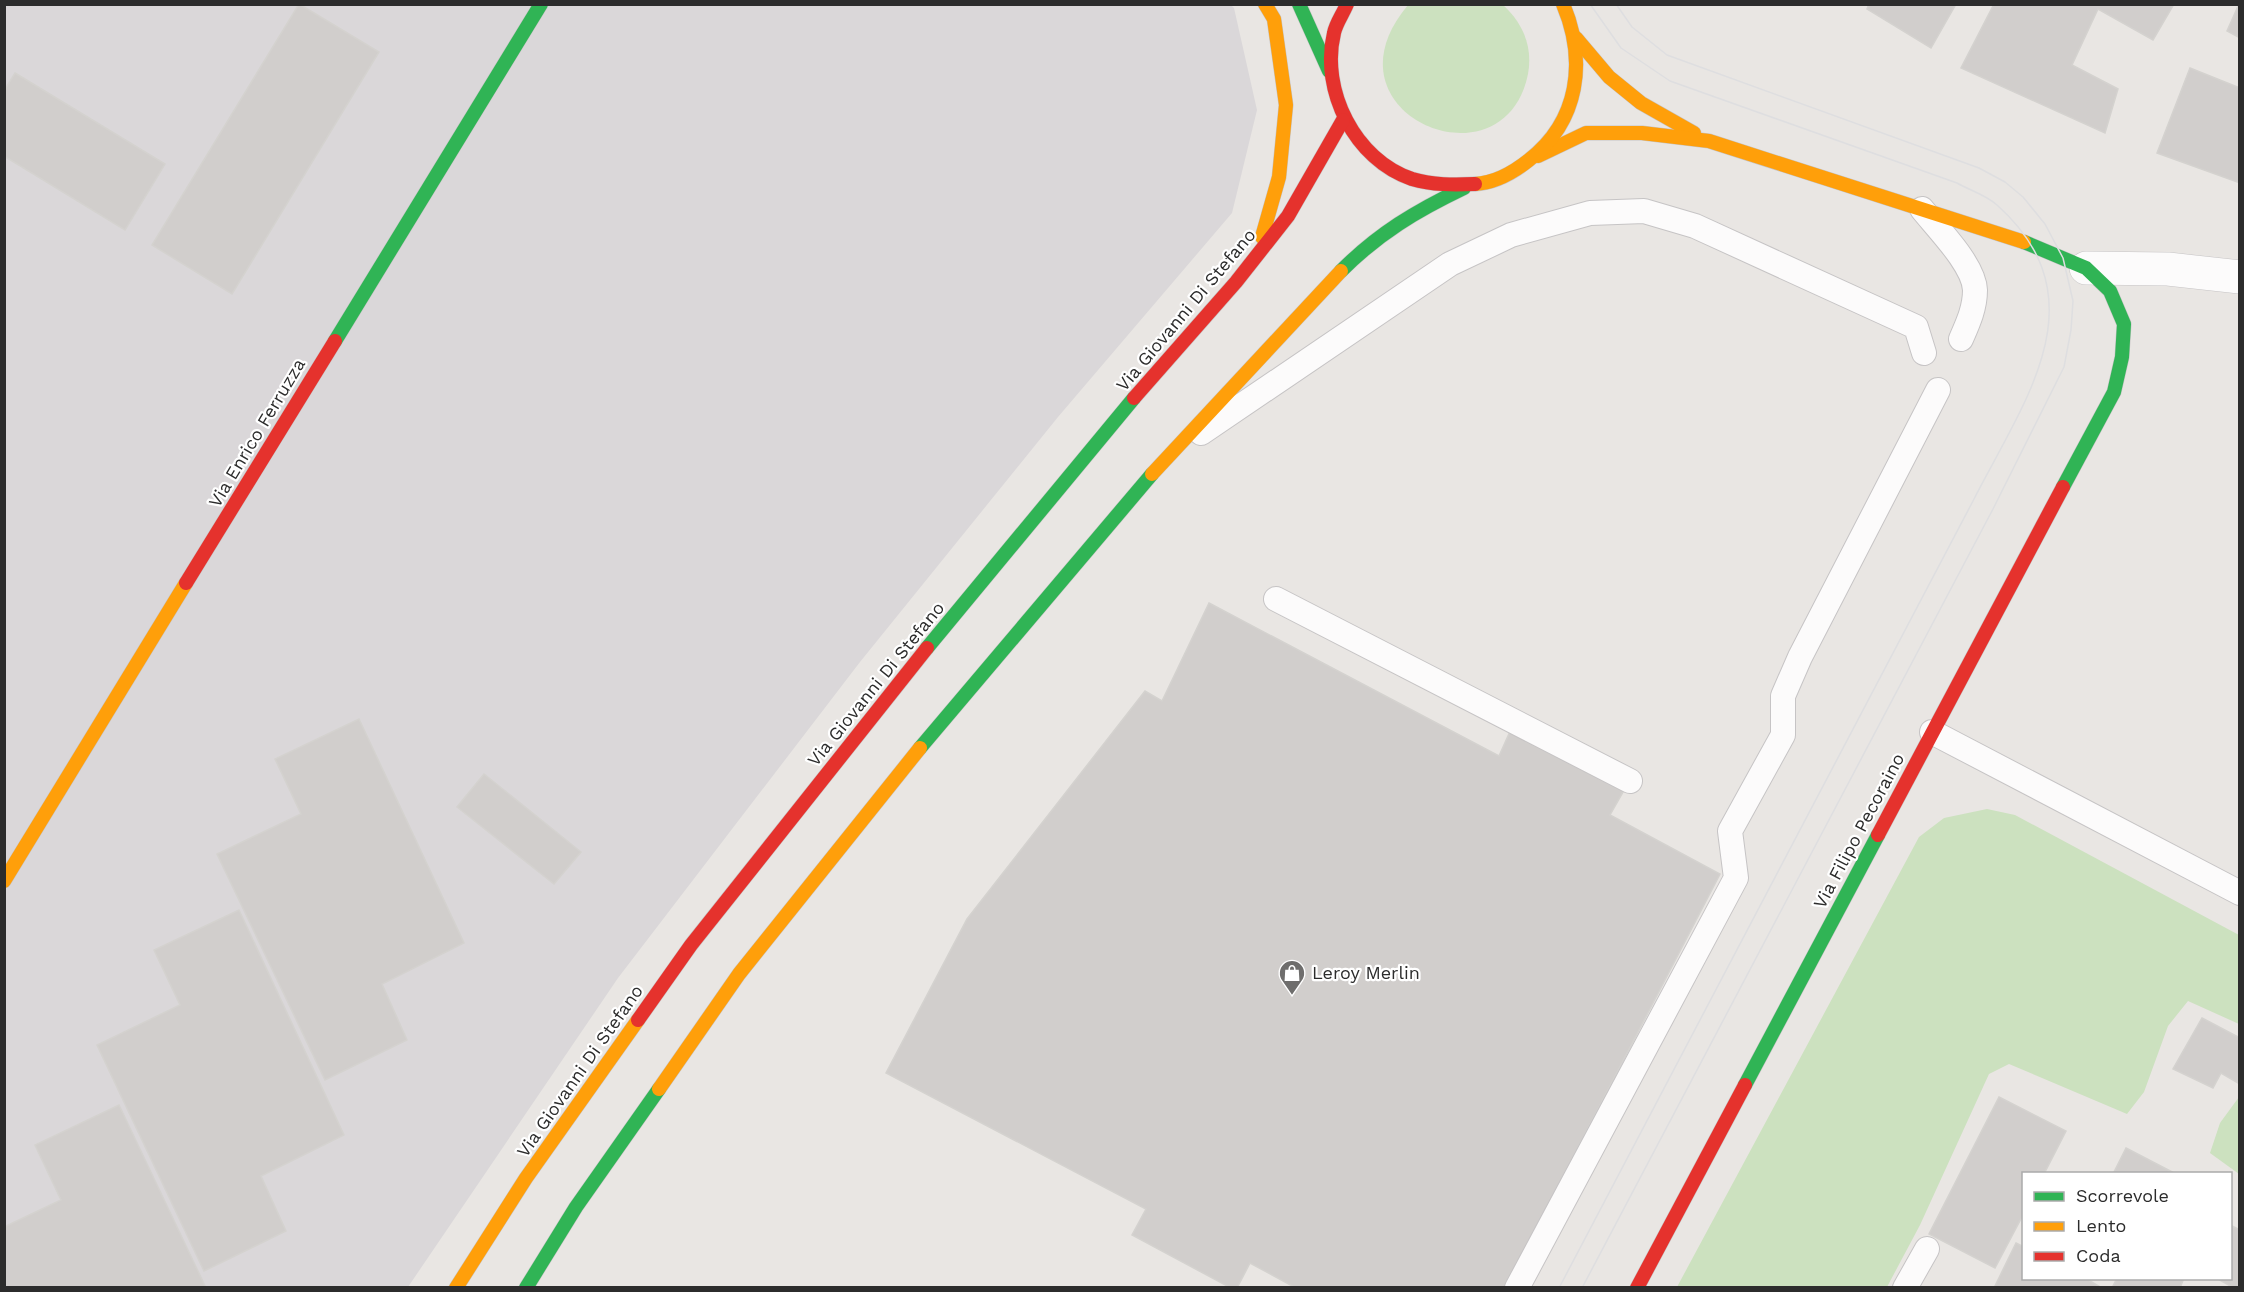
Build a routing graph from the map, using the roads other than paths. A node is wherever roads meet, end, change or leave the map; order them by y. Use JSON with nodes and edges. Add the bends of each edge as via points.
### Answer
{"nodes":[{"id":1,"x":541,"y":4,"type":"edge"},
{"id":2,"x":1265,"y":4,"type":"edge"},
{"id":3,"x":1299,"y":4,"type":"edge"},
{"id":4,"x":1347,"y":4,"type":"edge"},
{"id":5,"x":1563,"y":4,"type":"edge"},
{"id":6,"x":1576,"y":38,"type":"junction"},
{"id":7,"x":1330,"y":74,"type":"junction"},
{"id":8,"x":1343,"y":120,"type":"junction"},
{"id":9,"x":1709,"y":141,"type":"junction"},
{"id":10,"x":1538,"y":156,"type":"junction"},
{"id":11,"x":1464,"y":188,"type":"junction"},
{"id":12,"x":1922,"y":209,"type":"junction"},
{"id":13,"x":1257,"y":255,"type":"junction"},
{"id":14,"x":2086,"y":268,"type":"junction"},
{"id":15,"x":2240,"y":277,"type":"edge"},
{"id":16,"x":1961,"y":339,"type":"dead end"},
{"id":17,"x":1924,"y":353,"type":"dead end"},
{"id":18,"x":1938,"y":390,"type":"dead end"},
{"id":19,"x":1167,"y":456,"type":"junction"},
{"id":20,"x":1276,"y":599,"type":"dead end"},
{"id":21,"x":1932,"y":732,"type":"junction"},
{"id":22,"x":1630,"y":781,"type":"dead end"},
{"id":23,"x":4,"y":881,"type":"edge"},
{"id":24,"x":2240,"y":893,"type":"edge"},
{"id":25,"x":1928,"y":1249,"type":"dead end"},
{"id":26,"x":456,"y":1287,"type":"edge"},
{"id":27,"x":526,"y":1287,"type":"edge"},
{"id":28,"x":1516,"y":1287,"type":"edge"},
{"id":29,"x":1636,"y":1287,"type":"edge"},
{"id":30,"x":1905,"y":1287,"type":"edge"}],
"edges":[{"from":1,"to":23,"type":"street","name":"Via Enrico Ferruzza"},
{"from":2,"to":13,"type":"street","via":[[1274,19],[1286,105],[1279,177]]},
{"from":3,"to":7,"type":"street"},
{"from":4,"to":7,"type":"street","via":[[1334,33]]},
{"from":5,"to":6,"type":"street"},
{"from":6,"to":9,"type":"street","via":[[1609,77],[1641,104]]},
{"from":6,"to":10,"type":"street","via":[[1579,70],[1573,102],[1559,131]]},
{"from":7,"to":8,"type":"street"},
{"from":8,"to":11,"type":"street","via":[[1373,159],[1416,182]]},
{"from":8,"to":13,"type":"street","name":"Via Giovanni Di Stefano","via":[[1288,216]]},
{"from":9,"to":10,"type":"street","via":[[1642,133],[1586,133]]},
{"from":9,"to":12,"type":"street"},
{"from":10,"to":11,"type":"street","via":[[1504,178]]},
{"from":11,"to":19,"type":"street","via":[[1414,212],[1360,252]]},
{"from":12,"to":14,"type":"street","via":[[2030,244]]},
{"from":12,"to":16,"type":"lane","via":[[1963,261],[1975,288],[1972,314]]},
{"from":13,"to":26,"type":"street","name":"Via Giovanni Di Stefano","via":[[863,726],[691,945],[526,1178]]},
{"from":14,"to":15,"type":"street","via":[[2168,269]]},
{"from":14,"to":21,"type":"street","name":"Via Filipo Pecoraino","via":[[2110,291],[2124,324],[2115,392]]},
{"from":17,"to":19,"type":"lane","via":[[1916,327],[1695,226],[1644,211],[1590,213],[1511,235],[1450,264]]},
{"from":18,"to":28,"type":"lane","via":[[1783,696],[1783,735],[1730,831],[1736,878]]},
{"from":19,"to":27,"type":"street","via":[[921,747],[739,974],[576,1207]]},
{"from":20,"to":22,"type":"lane"},
{"from":21,"to":24,"type":"lane"},
{"from":21,"to":29,"type":"street","name":"Via Filipo Pecoraino"},
{"from":25,"to":30,"type":"lane"}]}
